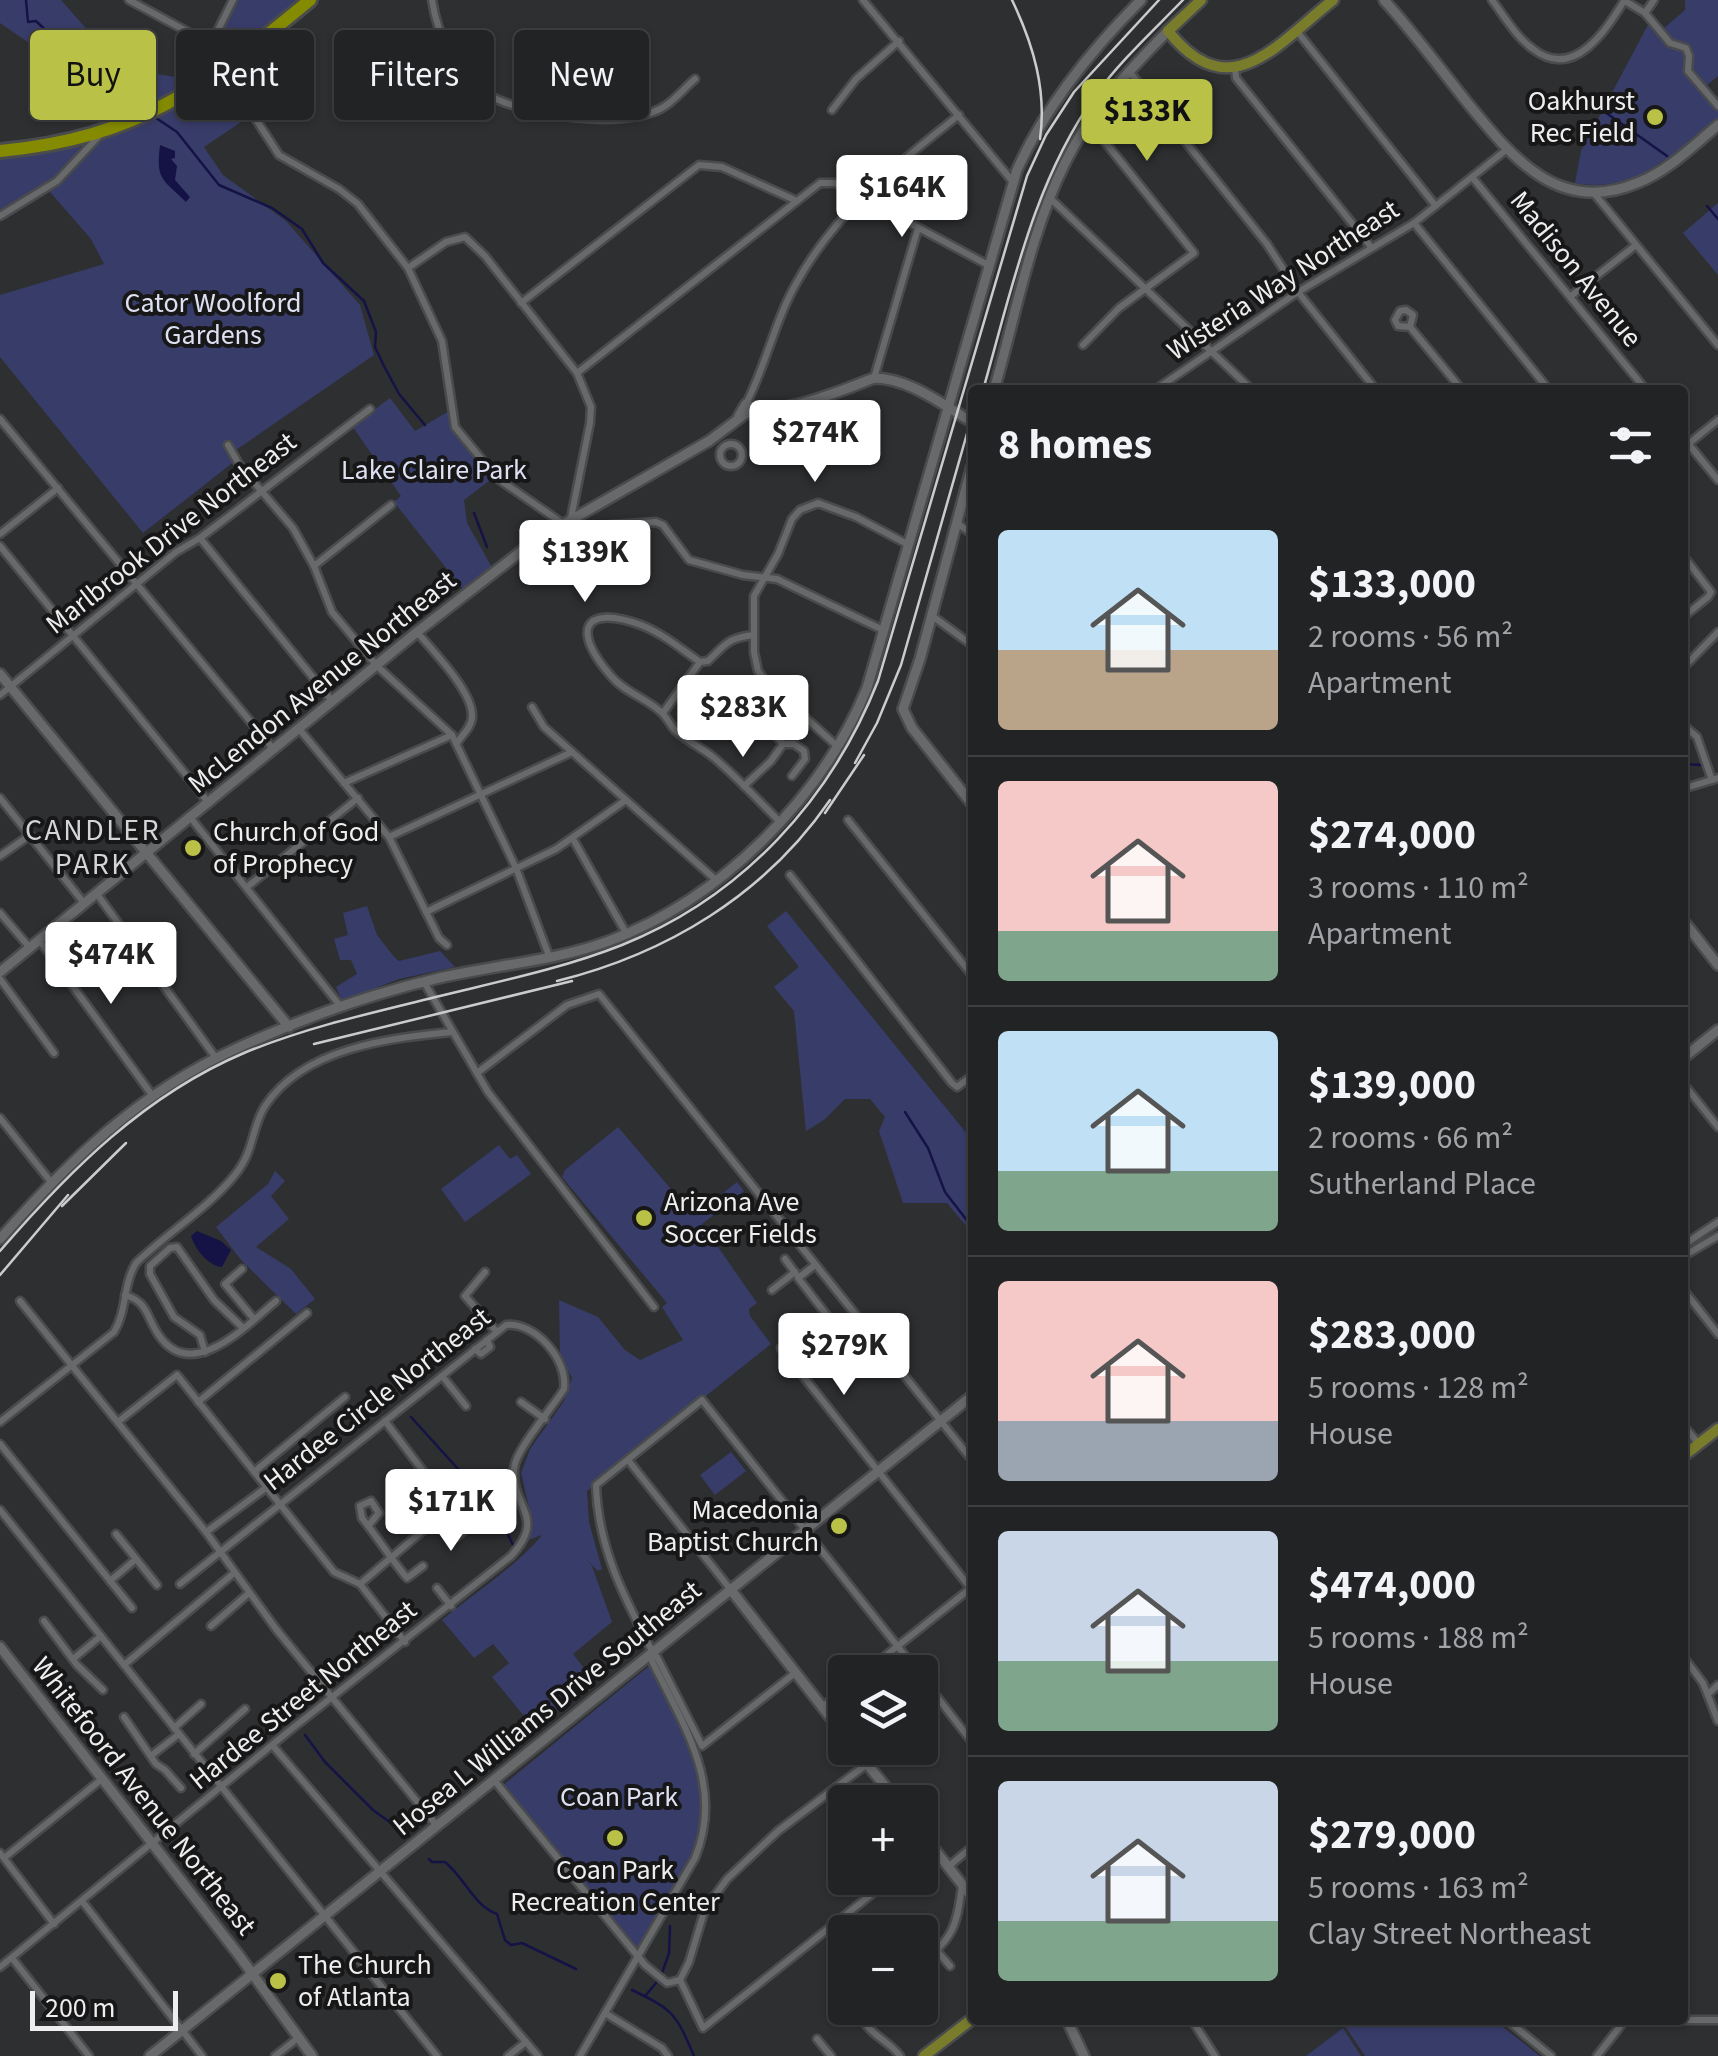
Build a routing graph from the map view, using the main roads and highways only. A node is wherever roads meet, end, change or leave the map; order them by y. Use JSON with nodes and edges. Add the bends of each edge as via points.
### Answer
{"nodes":[{"id":1,"x":310,"y":0,"type":"edge"},
{"id":2,"x":1201,"y":0,"type":"edge"},
{"id":3,"x":1334,"y":0,"type":"edge"},
{"id":4,"x":0,"y":150,"type":"edge"},
{"id":5,"x":1718,"y":1429,"type":"edge"},
{"id":6,"x":1688,"y":1452,"type":"edge"},
{"id":7,"x":968,"y":2022,"type":"edge"},
{"id":8,"x":924,"y":2056,"type":"edge"}],
"edges":[{"from":1,"to":4,"type":"highway","via":[[224,70],[136,120],[67,141]]},
{"from":2,"to":3,"type":"main road","via":[[1168,31],[1194,59],[1234,68],[1260,58]]},
{"from":5,"to":6,"type":"main road"},
{"from":7,"to":8,"type":"main road"}]}
